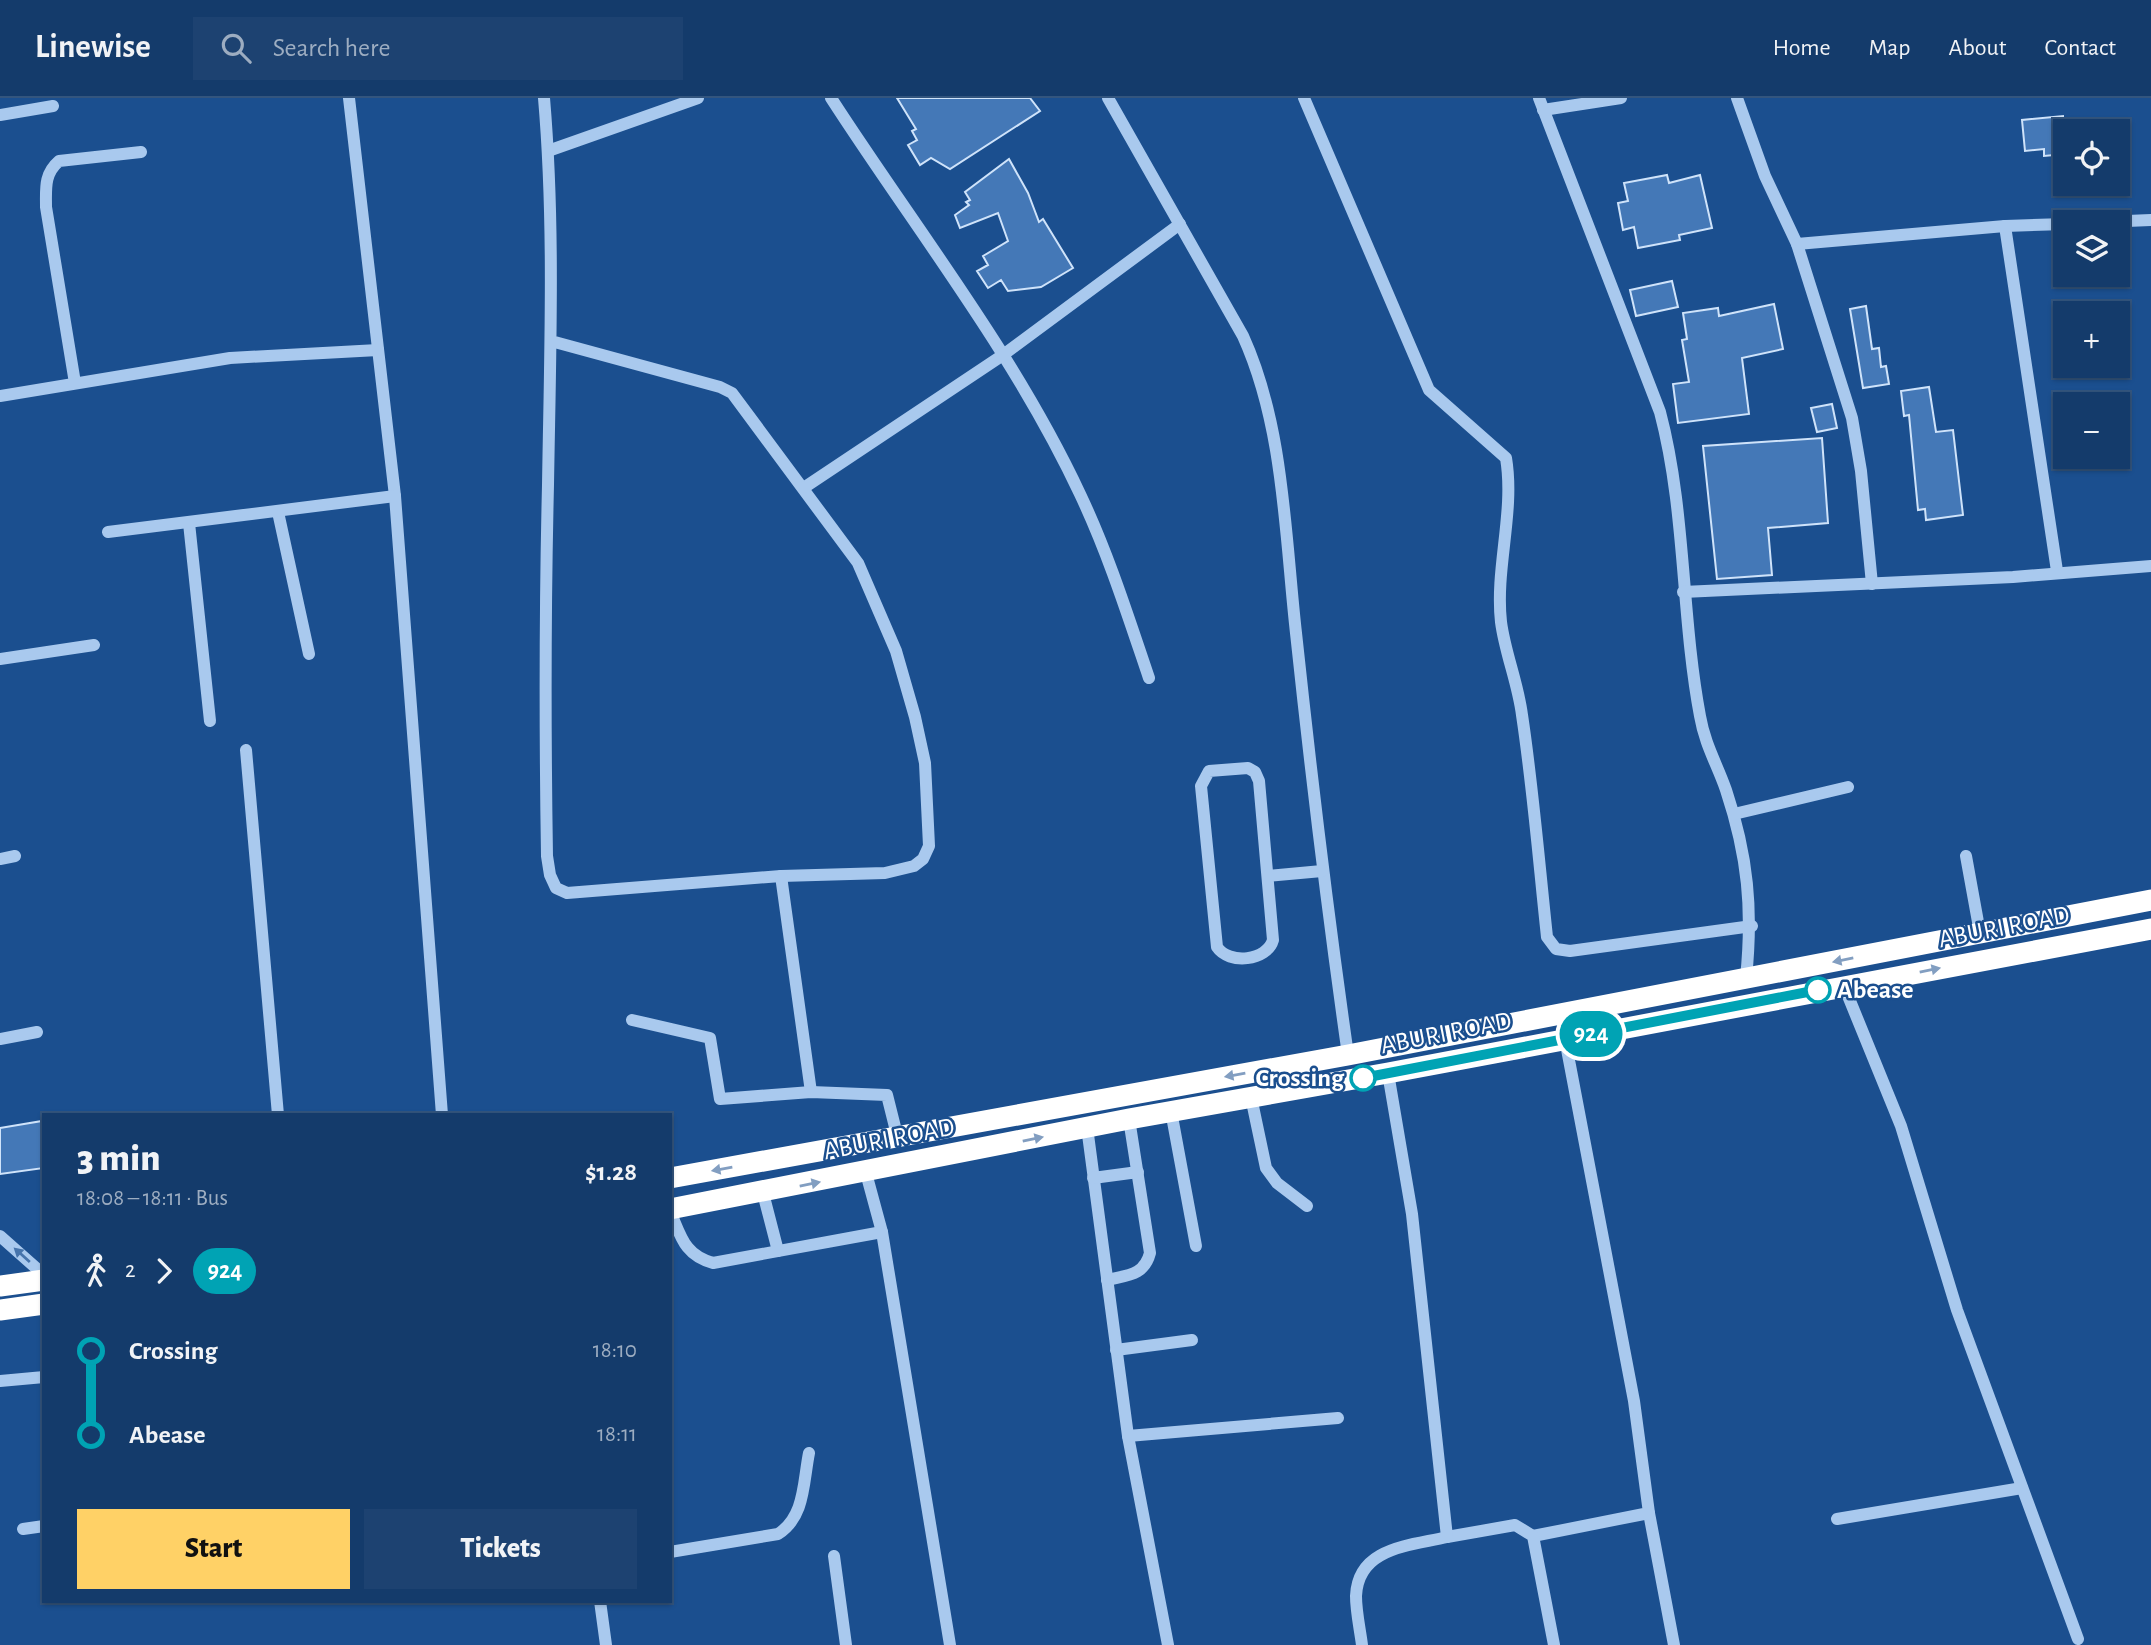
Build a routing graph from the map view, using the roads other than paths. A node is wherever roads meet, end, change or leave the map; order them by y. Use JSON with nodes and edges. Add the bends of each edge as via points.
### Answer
{"nodes":[{"id":1,"x":349,"y":98,"type":"edge"},
{"id":2,"x":544,"y":98,"type":"edge"},
{"id":3,"x":698,"y":98,"type":"edge"},
{"id":4,"x":831,"y":98,"type":"edge"},
{"id":5,"x":1108,"y":98,"type":"edge"},
{"id":6,"x":1304,"y":98,"type":"edge"},
{"id":7,"x":1621,"y":98,"type":"edge"},
{"id":8,"x":1737,"y":98,"type":"edge"},
{"id":9,"x":1541,"y":104,"type":"edge"},
{"id":10,"x":52,"y":106,"type":"dead end"},
{"id":11,"x":0,"y":115,"type":"edge"},
{"id":12,"x":548,"y":151,"type":"junction"},
{"id":13,"x":141,"y":152,"type":"dead end"},
{"id":14,"x":2151,"y":220,"type":"edge"},
{"id":15,"x":2130,"y":221,"type":"edge"},
{"id":16,"x":2053,"y":224,"type":"edge"},
{"id":17,"x":1180,"y":225,"type":"junction"},
{"id":18,"x":2005,"y":226,"type":"junction"},
{"id":19,"x":1797,"y":244,"type":"junction"},
{"id":20,"x":551,"y":341,"type":"junction"},
{"id":21,"x":378,"y":349,"type":"junction"},
{"id":22,"x":1003,"y":355,"type":"junction"},
{"id":23,"x":75,"y":383,"type":"junction"},
{"id":24,"x":0,"y":396,"type":"edge"},
{"id":25,"x":805,"y":487,"type":"junction"},
{"id":26,"x":395,"y":496,"type":"junction"},
{"id":27,"x":278,"y":512,"type":"junction"},
{"id":28,"x":189,"y":523,"type":"junction"},
{"id":29,"x":108,"y":531,"type":"dead end"},
{"id":30,"x":2151,"y":566,"type":"edge"},
{"id":31,"x":2057,"y":571,"type":"junction"},
{"id":32,"x":1872,"y":584,"type":"junction"},
{"id":33,"x":1683,"y":592,"type":"junction"},
{"id":34,"x":94,"y":645,"type":"dead end"},
{"id":35,"x":309,"y":654,"type":"dead end"},
{"id":36,"x":0,"y":659,"type":"edge"},
{"id":37,"x":1149,"y":678,"type":"dead end"},
{"id":38,"x":210,"y":721,"type":"dead end"},
{"id":39,"x":246,"y":750,"type":"dead end"},
{"id":40,"x":1849,"y":787,"type":"dead end"},
{"id":41,"x":1734,"y":814,"type":"junction"},
{"id":42,"x":15,"y":856,"type":"dead end"},
{"id":43,"x":1966,"y":856,"type":"dead end"},
{"id":44,"x":0,"y":859,"type":"edge"},
{"id":45,"x":1322,"y":871,"type":"junction"},
{"id":46,"x":781,"y":876,"type":"junction"},
{"id":47,"x":1268,"y":876,"type":"junction"},
{"id":48,"x":2151,"y":900,"type":"edge"},
{"id":49,"x":1752,"y":926,"type":"junction"},
{"id":50,"x":2151,"y":929,"type":"edge"},
{"id":51,"x":1980,"y":933,"type":"junction"},
{"id":52,"x":1746,"y":978,"type":"junction"},
{"id":53,"x":1844,"y":986,"type":"junction"},
{"id":54,"x":632,"y":1020,"type":"dead end"},
{"id":55,"x":37,"y":1032,"type":"dead end"},
{"id":56,"x":0,"y":1038,"type":"edge"},
{"id":57,"x":1565,"y":1039,"type":"junction"},
{"id":58,"x":1348,"y":1055,"type":"junction"},
{"id":59,"x":1388,"y":1073,"type":"junction"},
{"id":60,"x":811,"y":1092,"type":"junction"},
{"id":61,"x":1251,"y":1097,"type":"junction"},
{"id":62,"x":1171,"y":1111,"type":"junction"},
{"id":63,"x":278,"y":1113,"type":"edge"},
{"id":64,"x":442,"y":1113,"type":"edge"},
{"id":65,"x":1129,"y":1119,"type":"junction"},
{"id":66,"x":1087,"y":1127,"type":"junction"},
{"id":67,"x":897,"y":1135,"type":"junction"},
{"id":68,"x":904,"y":1166,"type":"junction"},
{"id":69,"x":866,"y":1172,"type":"junction"},
{"id":70,"x":1138,"y":1172,"type":"junction"},
{"id":71,"x":672,"y":1178,"type":"edge"},
{"id":72,"x":1093,"y":1178,"type":"junction"},
{"id":73,"x":764,"y":1193,"type":"junction"},
{"id":74,"x":1307,"y":1206,"type":"dead end"},
{"id":75,"x":672,"y":1210,"type":"edge"},
{"id":76,"x":672,"y":1215,"type":"edge"},
{"id":77,"x":882,"y":1232,"type":"junction"},
{"id":78,"x":0,"y":1236,"type":"edge"},
{"id":79,"x":1196,"y":1246,"type":"dead end"},
{"id":80,"x":778,"y":1251,"type":"junction"},
{"id":81,"x":42,"y":1275,"type":"edge"},
{"id":82,"x":42,"y":1277,"type":"edge"},
{"id":83,"x":1107,"y":1280,"type":"junction"},
{"id":84,"x":0,"y":1286,"type":"edge"},
{"id":85,"x":42,"y":1304,"type":"edge"},
{"id":86,"x":0,"y":1310,"type":"edge"},
{"id":87,"x":1192,"y":1340,"type":"dead end"},
{"id":88,"x":1116,"y":1350,"type":"junction"},
{"id":89,"x":42,"y":1377,"type":"edge"},
{"id":90,"x":0,"y":1381,"type":"edge"},
{"id":91,"x":1338,"y":1418,"type":"dead end"},
{"id":92,"x":1128,"y":1436,"type":"junction"},
{"id":93,"x":809,"y":1453,"type":"dead end"},
{"id":94,"x":2022,"y":1488,"type":"junction"},
{"id":95,"x":1649,"y":1513,"type":"junction"},
{"id":96,"x":1837,"y":1519,"type":"dead end"},
{"id":97,"x":42,"y":1526,"type":"edge"},
{"id":98,"x":23,"y":1529,"type":"dead end"},
{"id":99,"x":1533,"y":1536,"type":"junction"},
{"id":100,"x":1447,"y":1537,"type":"junction"},
{"id":101,"x":672,"y":1552,"type":"edge"},
{"id":102,"x":834,"y":1556,"type":"dead end"},
{"id":103,"x":600,"y":1603,"type":"edge"},
{"id":104,"x":2078,"y":1639,"type":"dead end"},
{"id":105,"x":606,"y":1645,"type":"edge"},
{"id":106,"x":846,"y":1645,"type":"edge"},
{"id":107,"x":950,"y":1645,"type":"edge"},
{"id":108,"x":1168,"y":1645,"type":"edge"},
{"id":109,"x":1362,"y":1645,"type":"edge"},
{"id":110,"x":1554,"y":1645,"type":"edge"},
{"id":111,"x":1674,"y":1645,"type":"edge"}],
"edges":[{"from":1,"to":21,"type":"street"},
{"from":2,"to":12,"type":"street"},
{"from":3,"to":12,"type":"street"},
{"from":4,"to":22,"type":"street"},
{"from":5,"to":17,"type":"street"},
{"from":6,"to":49,"type":"street","via":[[1429,390],[1506,458],[1506,545],[1500,599],[1522,714],[1547,937],[1556,949],[1570,951]]},
{"from":7,"to":9,"type":"street"},
{"from":8,"to":19,"type":"street","via":[[1765,176]]},
{"from":9,"to":33,"type":"street","via":[[1660,412],[1672,455]]},
{"from":10,"to":11,"type":"street"},
{"from":12,"to":20,"type":"street"},
{"from":13,"to":23,"type":"street","via":[[60,161],[50,169],[46,207]]},
{"from":14,"to":15,"type":"street"},
{"from":16,"to":18,"type":"street"},
{"from":17,"to":22,"type":"street"},
{"from":17,"to":45,"type":"street","via":[[1243,336],[1260,377],[1278,470]]},
{"from":18,"to":19,"type":"street"},
{"from":18,"to":31,"type":"street"},
{"from":19,"to":32,"type":"street","via":[[1852,418]]},
{"from":20,"to":25,"type":"street","via":[[732,393]]},
{"from":20,"to":46,"type":"street","via":[[544,689],[550,876],[556,888],[567,893]]},
{"from":21,"to":23,"type":"street","via":[[248,356]]},
{"from":21,"to":26,"type":"street"},
{"from":22,"to":25,"type":"street"},
{"from":22,"to":37,"type":"street","via":[[1079,492],[1105,551]]},
{"from":23,"to":24,"type":"street"},
{"from":25,"to":46,"type":"street","via":[[858,563],[896,652],[925,763],[929,846],[914,866],[885,873]]},
{"from":26,"to":27,"type":"street"},
{"from":26,"to":64,"type":"street"},
{"from":27,"to":28,"type":"street"},
{"from":27,"to":35,"type":"street"},
{"from":28,"to":29,"type":"street"},
{"from":28,"to":38,"type":"street"},
{"from":30,"to":31,"type":"street"},
{"from":31,"to":32,"type":"street"},
{"from":32,"to":33,"type":"street"},
{"from":33,"to":41,"type":"street","via":[[1707,749]]},
{"from":34,"to":36,"type":"street"},
{"from":39,"to":63,"type":"street"},
{"from":40,"to":41,"type":"street"},
{"from":41,"to":49,"type":"street","via":[[1749,877]]},
{"from":42,"to":44,"type":"street"},
{"from":43,"to":51,"type":"street"},
{"from":45,"to":47,"type":"street"},
{"from":45,"to":58,"type":"street"},
{"from":46,"to":60,"type":"street"},
{"from":47,"to":47,"type":"street","via":[[1270,949],[1263,955],[1222,955],[1217,947],[1201,786],[1209,771],[1248,768],[1255,772]]},
{"from":48,"to":51,"type":"highway","name":"ABURI ROAD"},
{"from":49,"to":52,"type":"street"},
{"from":53,"to":50,"type":"highway","name":"ABURI ROAD","one_way":true},
{"from":51,"to":52,"type":"highway","name":"ABURI ROAD","one_way":true},
{"from":52,"to":58,"type":"highway","name":"ABURI ROAD"},
{"from":53,"to":57,"type":"highway","name":"ABURI ROAD"},
{"from":53,"to":94,"type":"street","via":[[1901,1126],[1957,1310]]},
{"from":54,"to":60,"type":"street","via":[[710,1038],[720,1099]]},
{"from":55,"to":56,"type":"street"},
{"from":57,"to":59,"type":"highway","name":"ABURI ROAD"},
{"from":57,"to":95,"type":"street","via":[[1634,1401]]},
{"from":58,"to":67,"type":"highway","name":"ABURI ROAD","one_way":true},
{"from":59,"to":61,"type":"highway","name":"ABURI ROAD"},
{"from":59,"to":100,"type":"street","via":[[1412,1214]]},
{"from":60,"to":67,"type":"street","via":[[887,1095]]},
{"from":61,"to":62,"type":"highway","name":"ABURI ROAD"},
{"from":61,"to":74,"type":"street","via":[[1266,1168],[1277,1183]]},
{"from":62,"to":65,"type":"highway","name":"ABURI ROAD"},
{"from":62,"to":79,"type":"street"},
{"from":65,"to":66,"type":"highway","name":"ABURI ROAD"},
{"from":65,"to":70,"type":"street"},
{"from":68,"to":66,"type":"highway","name":"ABURI ROAD","one_way":true},
{"from":66,"to":72,"type":"street"},
{"from":67,"to":68,"type":"highway"},
{"from":67,"to":71,"type":"highway","name":"ABURI ROAD","one_way":true},
{"from":68,"to":69,"type":"highway","name":"ABURI ROAD"},
{"from":73,"to":69,"type":"highway","name":"ABURI ROAD","one_way":true},
{"from":69,"to":77,"type":"street"},
{"from":70,"to":72,"type":"street"},
{"from":70,"to":83,"type":"street","via":[[1150,1253],[1147,1266],[1139,1273]]},
{"from":72,"to":83,"type":"street"},
{"from":73,"to":75,"type":"highway","name":"ABURI ROAD"},
{"from":73,"to":80,"type":"street"},
{"from":76,"to":80,"type":"street","via":[[685,1245],[696,1258],[713,1264]]},
{"from":77,"to":80,"type":"street"},
{"from":77,"to":107,"type":"street"},
{"from":81,"to":78,"type":"street","one_way":true},
{"from":82,"to":84,"type":"highway"},
{"from":83,"to":88,"type":"street"},
{"from":85,"to":86,"type":"highway"},
{"from":87,"to":88,"type":"street"},
{"from":88,"to":92,"type":"street"},
{"from":89,"to":90,"type":"street"},
{"from":91,"to":92,"type":"street"},
{"from":92,"to":108,"type":"street"},
{"from":93,"to":101,"type":"street","via":[[798,1512],[791,1525],[778,1534]]},
{"from":94,"to":96,"type":"street"},
{"from":94,"to":104,"type":"street"},
{"from":95,"to":99,"type":"street"},
{"from":95,"to":111,"type":"street"},
{"from":97,"to":98,"type":"street"},
{"from":99,"to":100,"type":"street","via":[[1515,1525]]},
{"from":99,"to":110,"type":"street"},
{"from":100,"to":109,"type":"street","via":[[1379,1554],[1366,1567],[1356,1596]]},
{"from":102,"to":106,"type":"street"},
{"from":103,"to":105,"type":"street"}]}
